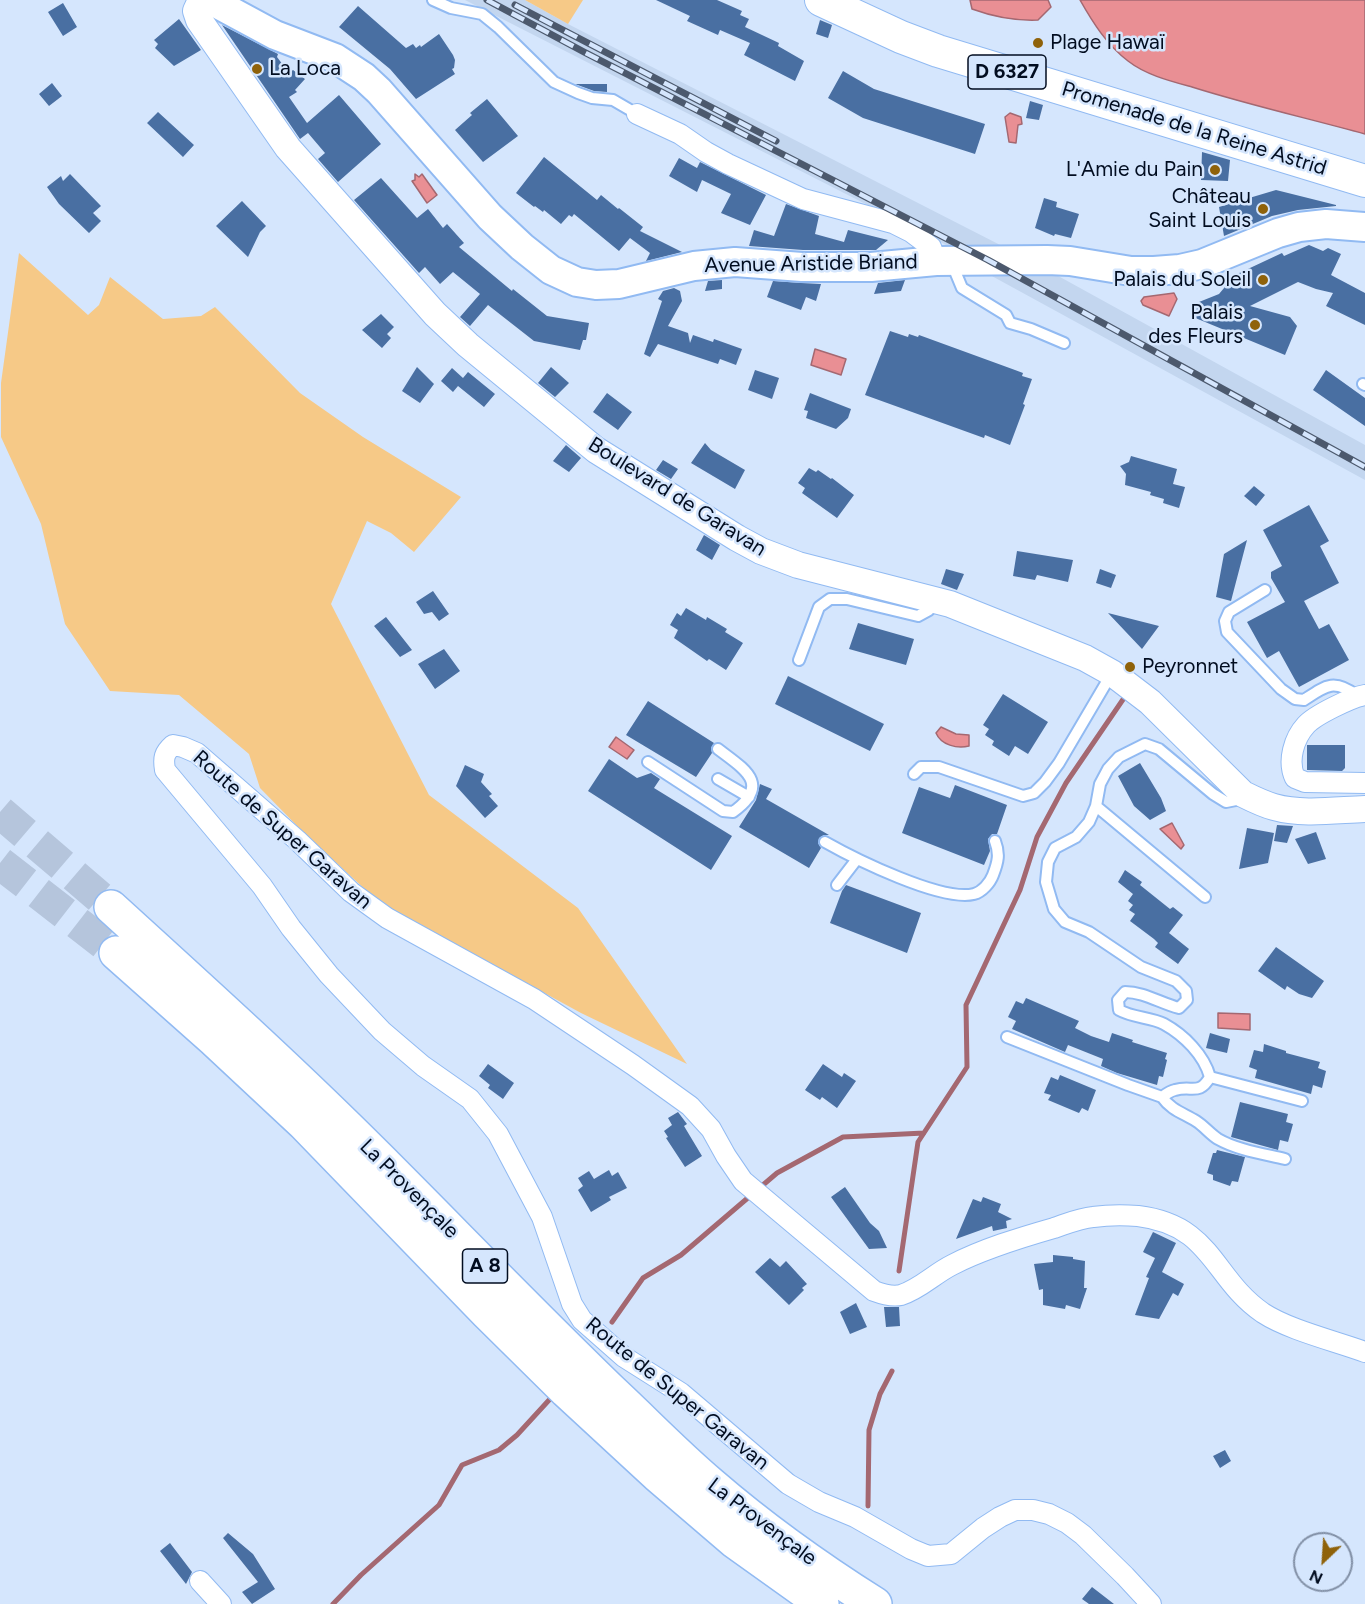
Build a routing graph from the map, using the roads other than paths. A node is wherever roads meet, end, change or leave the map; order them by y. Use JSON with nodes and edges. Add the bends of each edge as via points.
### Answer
{"nodes":[{"id":1,"x":201,"y":0,"type":"edge"},
{"id":2,"x":210,"y":0,"type":"edge"},
{"id":3,"x":434,"y":0,"type":"edge"},
{"id":4,"x":821,"y":0,"type":"edge"},
{"id":5,"x":637,"y":114,"type":"joint"},
{"id":6,"x":1365,"y":181,"type":"edge"},
{"id":7,"x":1365,"y":227,"type":"edge"},
{"id":8,"x":944,"y":261,"type":"junction"},
{"id":9,"x":1064,"y":343,"type":"dead end"},
{"id":10,"x":1265,"y":590,"type":"dead end"},
{"id":11,"x":933,"y":599,"type":"junction"},
{"id":12,"x":799,"y":660,"type":"dead end"},
{"id":13,"x":1112,"y":673,"type":"junction"},
{"id":14,"x":1361,"y":695,"type":"edge"},
{"id":15,"x":718,"y":749,"type":"dead end"},
{"id":16,"x":648,"y":762,"type":"dead end"},
{"id":17,"x":914,"y":774,"type":"dead end"},
{"id":18,"x":718,"y":779,"type":"dead end"},
{"id":19,"x":1365,"y":783,"type":"edge"},
{"id":20,"x":1243,"y":794,"type":"junction"},
{"id":21,"x":749,"y":797,"type":"junction"},
{"id":22,"x":1096,"y":806,"type":"junction"},
{"id":23,"x":1365,"y":809,"type":"edge"},
{"id":24,"x":995,"y":840,"type":"dead end"},
{"id":25,"x":825,"y":842,"type":"dead end"},
{"id":26,"x":857,"y":859,"type":"junction"},
{"id":27,"x":837,"y":885,"type":"dead end"},
{"id":28,"x":1205,"y":897,"type":"dead end"},
{"id":29,"x":111,"y":907,"type":"tunnel mouth"},
{"id":30,"x":116,"y":953,"type":"tunnel mouth"},
{"id":31,"x":1006,"y":1037,"type":"dead end"},
{"id":32,"x":1210,"y":1077,"type":"junction"},
{"id":33,"x":1162,"y":1097,"type":"junction"},
{"id":34,"x":1302,"y":1101,"type":"dead end"},
{"id":35,"x":1285,"y":1159,"type":"dead end"},
{"id":36,"x":1365,"y":1352,"type":"edge"},
{"id":37,"x":201,"y":1581,"type":"dead end"},
{"id":38,"x":221,"y":1604,"type":"edge"},
{"id":39,"x":822,"y":1604,"type":"edge"},
{"id":40,"x":875,"y":1604,"type":"edge"},
{"id":41,"x":1151,"y":1604,"type":"edge"}],
"edges":[{"from":1,"to":11,"type":"street","name":"Boulevard de Garavan","via":[[196,11],[203,26],[276,133],[325,193],[435,314],[556,418],[631,474],[761,551],[798,565]]},
{"from":2,"to":8,"type":"main road","name":"Avenue Aristide Briand","via":[[264,30],[335,58],[364,77],[490,217],[551,270],[577,282],[619,284],[694,266],[735,262],[871,267]]},
{"from":3,"to":5,"type":"lane","via":[[482,14],[554,82],[592,98],[613,100]]},
{"from":4,"to":6,"type":"main road","name":"Promenade de la Reine Astrid","number":"D 6327","via":[[930,48]]},
{"from":5,"to":8,"type":"street","via":[[680,134],[728,164],[803,199],[892,223],[911,232]]},
{"from":7,"to":8,"type":"main road","name":"Avenue Aristide Briand","via":[[1299,227],[1202,264],[1154,271],[1070,261]]},
{"from":8,"to":9,"type":"lane","via":[[962,288],[1006,315],[1010,323]]},
{"from":10,"to":14,"type":"lane","via":[[1229,612],[1225,621],[1227,632],[1295,699],[1304,700],[1327,685]]},
{"from":11,"to":12,"type":"lane","via":[[929,610],[918,616],[847,599],[830,599],[819,608]]},
{"from":11,"to":13,"type":"street","name":"Boulevard de Garavan","via":[[1085,658]]},
{"from":13,"to":17,"type":"lane","via":[[1059,763],[1034,793],[1023,796],[939,766],[921,767]]},
{"from":13,"to":20,"type":"street","name":"Boulevard de Garavan","via":[[1150,702]]},
{"from":14,"to":19,"type":"street","via":[[1307,724],[1297,739],[1291,769],[1295,778],[1305,782]]},
{"from":15,"to":21,"type":"lane","via":[[748,773],[752,781]]},
{"from":16,"to":21,"type":"lane","via":[[723,811],[733,812]]},
{"from":18,"to":21,"type":"lane"},
{"from":20,"to":22,"type":"lane","via":[[1226,802],[1159,749],[1145,744],[1119,757],[1108,769]]},
{"from":20,"to":23,"type":"street","name":"Boulevard de Garavan","via":[[1276,808]]},
{"from":22,"to":28,"type":"lane"},
{"from":22,"to":32,"type":"lane","via":[[1089,822],[1076,837],[1054,848],[1048,862],[1046,882],[1054,909],[1065,922],[1089,932],[1141,967],[1176,981],[1186,991],[1187,1000],[1179,1008],[1138,992],[1125,992],[1118,1000],[1119,1010],[1164,1024],[1192,1046],[1206,1064]]},
{"from":24,"to":26,"type":"lane","via":[[999,859],[990,882],[977,894],[958,896],[927,887]]},
{"from":25,"to":26,"type":"lane"},
{"from":26,"to":27,"type":"lane"},
{"from":29,"to":40,"type":"highway","name":"La Provençale","number":"A 8","via":[[335,1115],[675,1452],[751,1516]]},
{"from":30,"to":39,"type":"highway","name":"La Provençale","number":"A 8","via":[[304,1124],[487,1314],[657,1475],[734,1541]]},
{"from":31,"to":33,"type":"lane"},
{"from":32,"to":33,"type":"lane","via":[[1205,1086],[1196,1090],[1178,1089]]},
{"from":32,"to":34,"type":"lane"},
{"from":33,"to":35,"type":"lane","via":[[1166,1104],[1218,1139]]},
{"from":36,"to":41,"type":"street","name":"Route de Super Garavan","via":[[1265,1314],[1241,1295],[1196,1239],[1179,1228],[1140,1216],[1091,1217],[970,1256],[899,1296],[874,1291],[743,1181],[711,1129],[690,1106],[534,999],[387,918],[351,892],[197,753],[173,745],[167,750],[163,759],[165,770],[262,886],[329,975],[382,1031],[470,1099],[498,1134],[542,1217],[572,1304],[598,1336],[681,1393],[788,1484],[911,1549],[928,1556],[951,1554],[1000,1517],[1015,1510],[1033,1510],[1067,1523],[1083,1535]]},
{"from":37,"to":38,"type":"street"}]}
